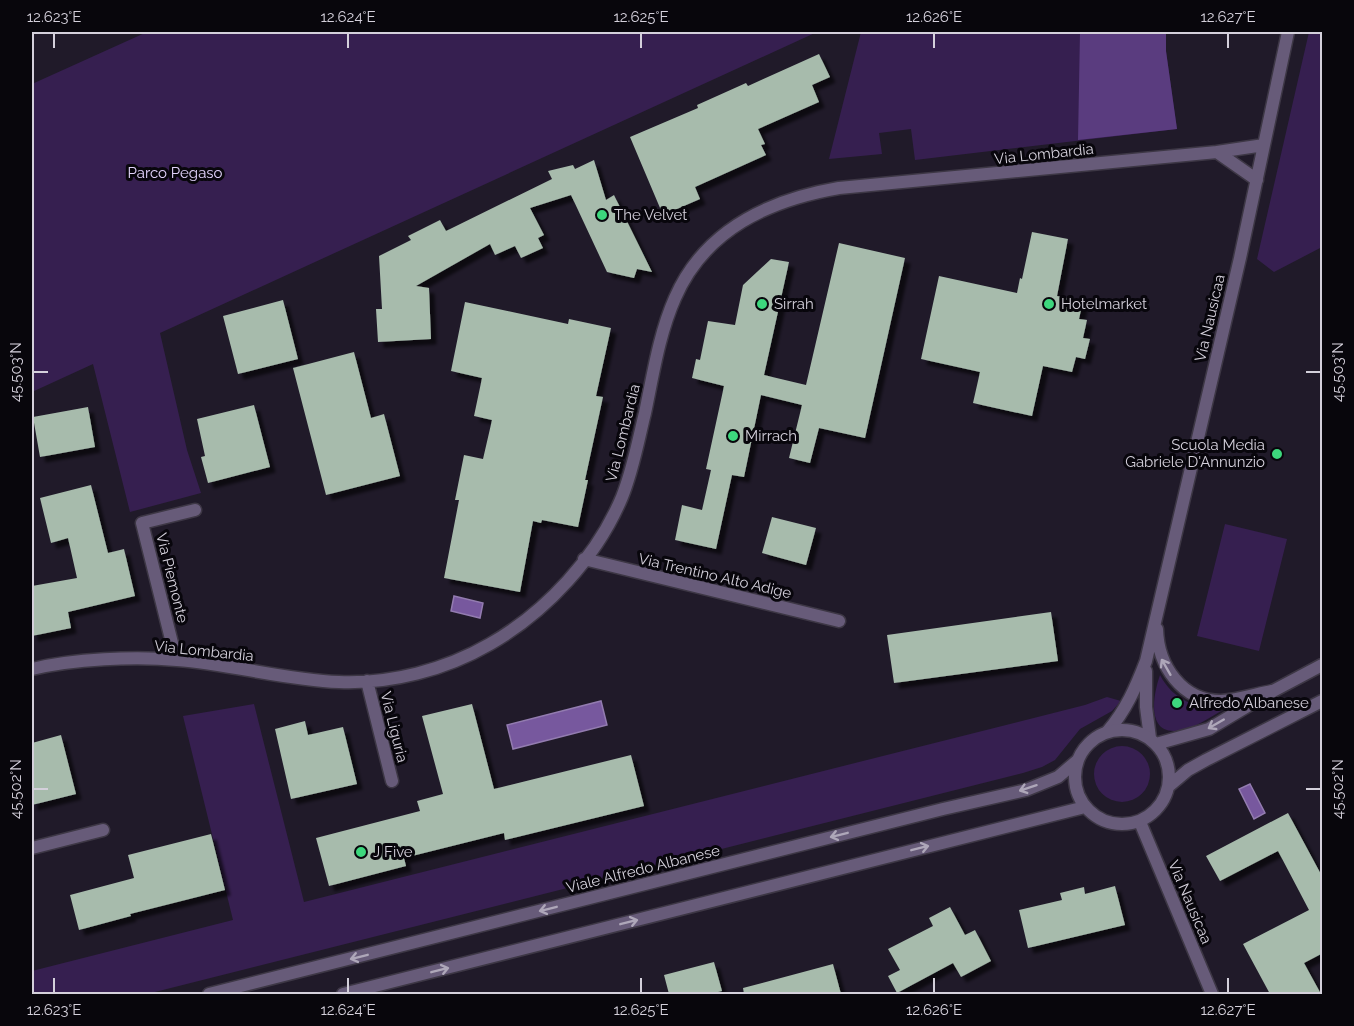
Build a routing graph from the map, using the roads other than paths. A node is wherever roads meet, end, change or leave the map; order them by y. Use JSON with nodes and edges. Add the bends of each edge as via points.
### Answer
{"nodes":[{"id":1,"x":1288,"y":32,"type":"edge"},
{"id":2,"x":1264,"y":145,"type":"junction"},
{"id":3,"x":1217,"y":152,"type":"junction"},
{"id":4,"x":1257,"y":180,"type":"junction"},
{"id":5,"x":195,"y":510,"type":"dead end"},
{"id":6,"x":584,"y":559,"type":"junction"},
{"id":7,"x":1156,"y":611,"type":"junction"},
{"id":8,"x":839,"y":621,"type":"dead end"},
{"id":9,"x":176,"y":659,"type":"junction"},
{"id":10,"x":1146,"y":661,"type":"junction"},
{"id":11,"x":1323,"y":665,"type":"edge"},
{"id":12,"x":32,"y":669,"type":"edge"},
{"id":13,"x":367,"y":681,"type":"junction"},
{"id":14,"x":1273,"y":691,"type":"junction"},
{"id":15,"x":1323,"y":701,"type":"edge"},
{"id":16,"x":1108,"y":731,"type":"junction"},
{"id":17,"x":1153,"y":741,"type":"junction"},
{"id":18,"x":1078,"y":760,"type":"junction"},
{"id":19,"x":392,"y":781,"type":"dead end"},
{"id":20,"x":1169,"y":786,"type":"junction"},
{"id":21,"x":1085,"y":807,"type":"junction"},
{"id":22,"x":1140,"y":822,"type":"junction"},
{"id":23,"x":103,"y":830,"type":"dead end"},
{"id":24,"x":32,"y":848,"type":"edge"},
{"id":25,"x":209,"y":994,"type":"edge"},
{"id":26,"x":343,"y":994,"type":"edge"},
{"id":27,"x":1212,"y":994,"type":"edge"}],
"edges":[{"from":1,"to":2,"type":"street","name":"Via Nausicaa"},
{"from":2,"to":3,"type":"street","name":"Via Lombardia"},
{"from":2,"to":4,"type":"street","name":"Via Nausicaa"},
{"from":3,"to":4,"type":"street"},
{"from":3,"to":6,"type":"street","name":"Via Lombardia","via":[[839,188],[786,200],[735,225],[703,254],[675,298],[632,468],[608,525]]},
{"from":4,"to":7,"type":"street","name":"Via Nausicaa"},
{"from":5,"to":9,"type":"street","name":"Via Piemonte","via":[[142,523]]},
{"from":6,"to":8,"type":"street","name":"Via Trentino Alto Adige"},
{"from":6,"to":13,"type":"street","name":"Via Lombardia","via":[[539,610],[487,646],[430,671]]},
{"from":7,"to":10,"type":"street","name":"Via Nausicaa"},
{"from":14,"to":7,"type":"street","name":"Via Nausicaa","one_way":true,"via":[[1223,701],[1191,694],[1171,675],[1161,657]]},
{"from":9,"to":12,"type":"street","name":"Via Lombardia","via":[[92,661]]},
{"from":9,"to":13,"type":"street","name":"Via Lombardia","via":[[315,680]]},
{"from":10,"to":16,"type":"street","name":"Via Nausicaa","via":[[1122,715]]},
{"from":10,"to":17,"type":"street","name":"Via Nausicaa","via":[[1145,692]]},
{"from":11,"to":14,"type":"street"},
{"from":13,"to":19,"type":"street","name":"Via Liguria"},
{"from":14,"to":17,"type":"street","one_way":true,"via":[[1209,729]]},
{"from":15,"to":20,"type":"street","via":[[1197,765]]},
{"from":16,"to":17,"type":"street","via":[[1127,730]]},
{"from":16,"to":18,"type":"street","via":[[1086,746]]},
{"from":17,"to":20,"type":"street","via":[[1166,758]]},
{"from":18,"to":21,"type":"street","via":[[1074,774],[1076,789]]},
{"from":18,"to":25,"type":"street","name":"Viale Alfredo Albanese","one_way":true,"via":[[1058,777],[1026,790]]},
{"from":20,"to":22,"type":"street","via":[[1164,801]]},
{"from":21,"to":22,"type":"street","via":[[1115,825]]},
{"from":26,"to":21,"type":"street","one_way":true},
{"from":22,"to":27,"type":"street","name":"Via Nausicaa"},
{"from":23,"to":24,"type":"street"}]}
